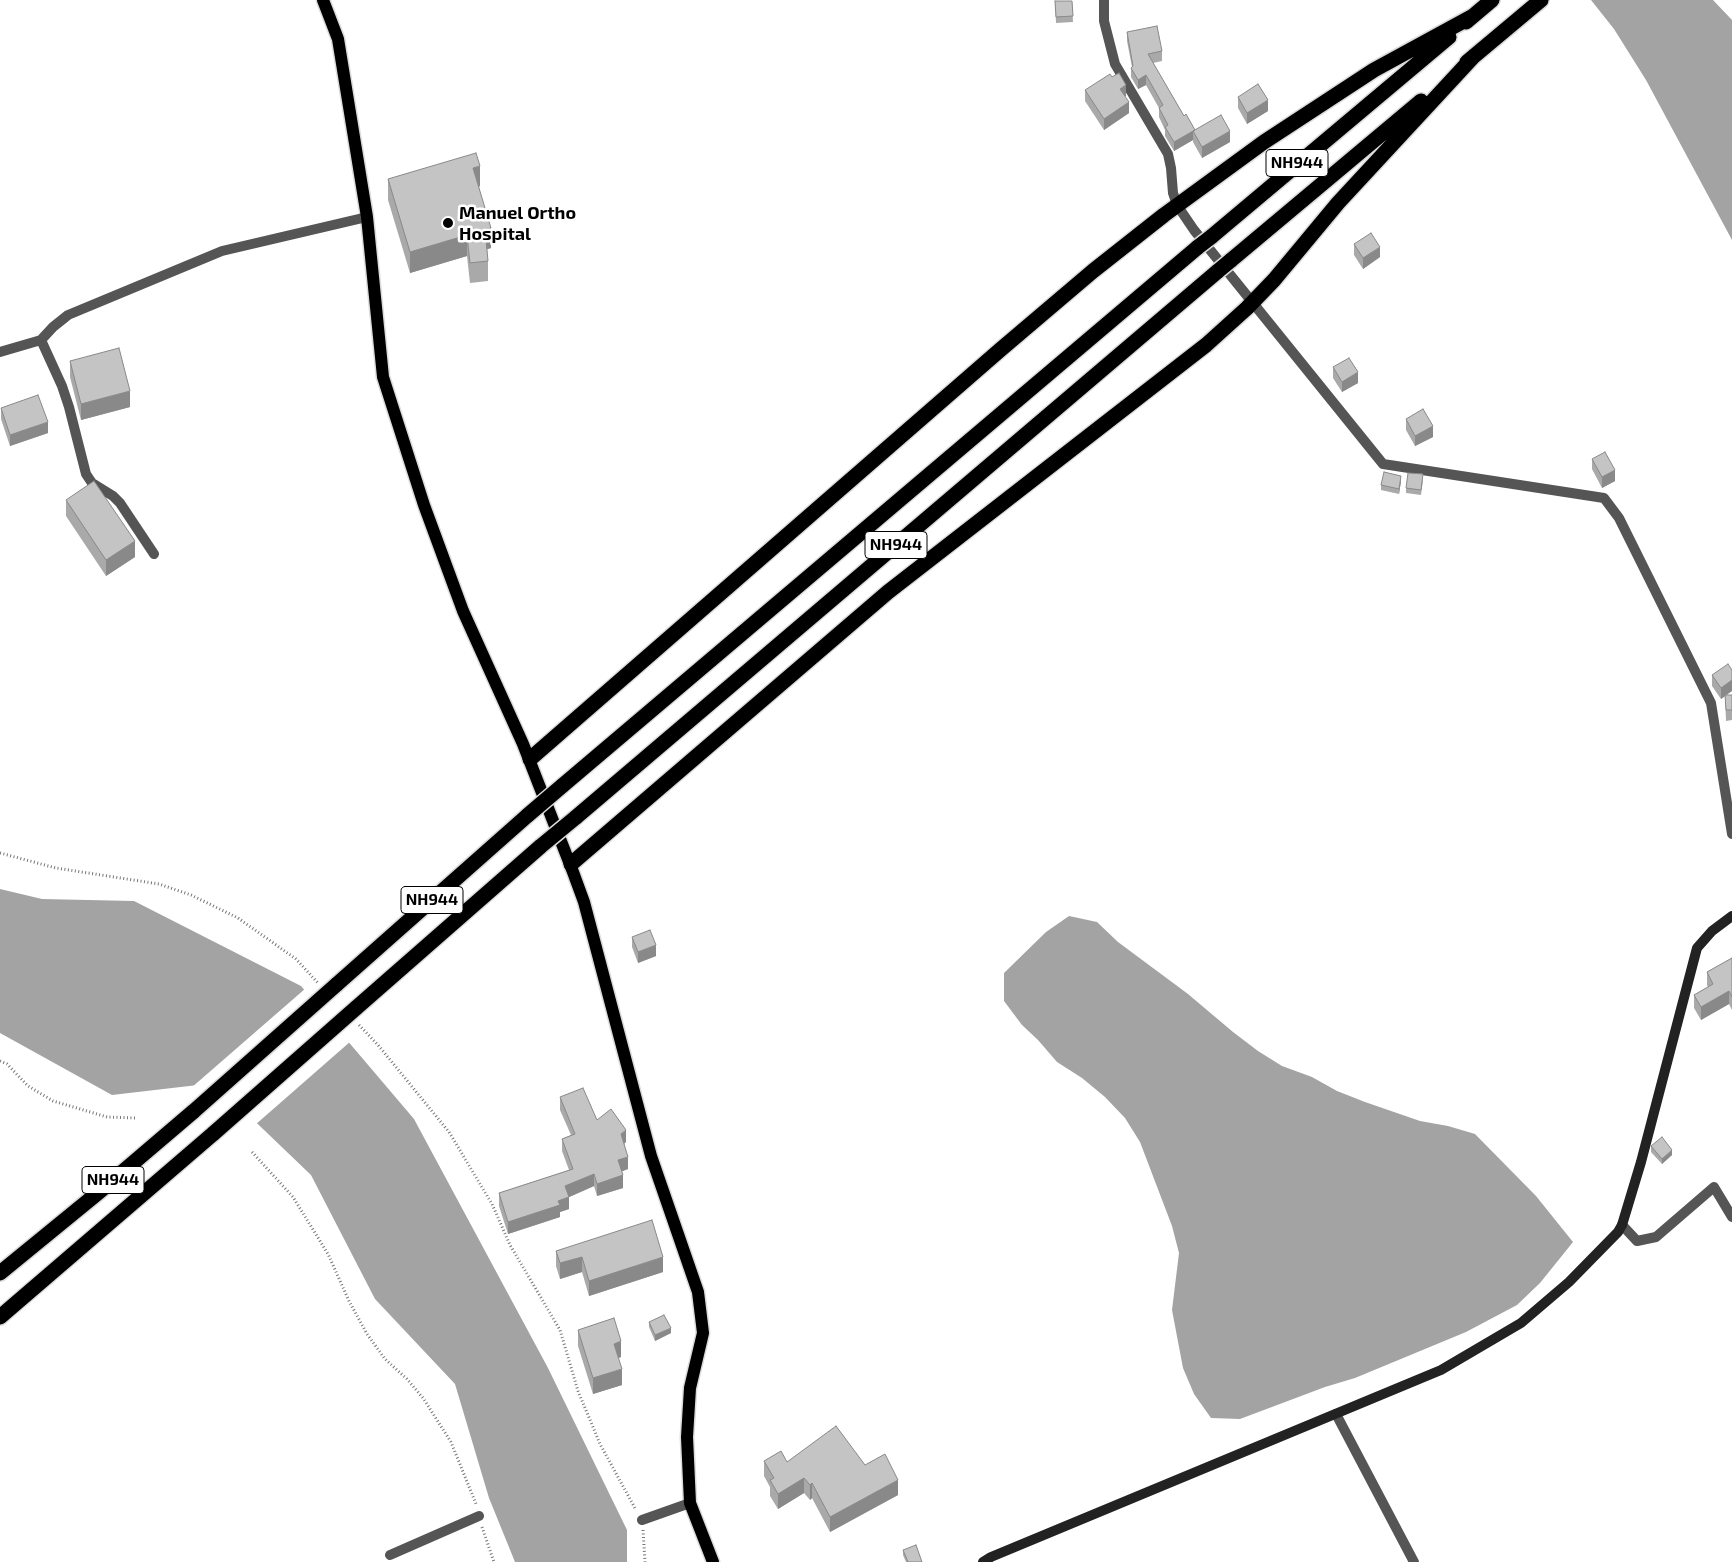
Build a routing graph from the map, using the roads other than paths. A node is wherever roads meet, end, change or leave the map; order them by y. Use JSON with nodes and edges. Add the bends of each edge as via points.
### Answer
{"nodes":[{"id":1,"x":323,"y":0,"type":"edge"},
{"id":2,"x":1104,"y":0,"type":"edge"},
{"id":3,"x":1492,"y":0,"type":"edge"},
{"id":4,"x":1541,"y":0,"type":"edge"},
{"id":5,"x":1473,"y":16,"type":"junction"},
{"id":6,"x":1475,"y":56,"type":"junction"},
{"id":7,"x":1177,"y":205,"type":"junction"},
{"id":8,"x":368,"y":216,"type":"junction"},
{"id":9,"x":1253,"y":302,"type":"junction"},
{"id":10,"x":41,"y":340,"type":"junction"},
{"id":11,"x":0,"y":352,"type":"edge"},
{"id":12,"x":154,"y":554,"type":"dead end"},
{"id":13,"x":530,"y":759,"type":"junction"},
{"id":14,"x":1732,"y":834,"type":"edge"},
{"id":15,"x":571,"y":864,"type":"junction"},
{"id":16,"x":1732,"y":916,"type":"edge"},
{"id":17,"x":1732,"y":1217,"type":"edge"},
{"id":18,"x":1622,"y":1225,"type":"junction"},
{"id":19,"x":0,"y":1273,"type":"edge"},
{"id":20,"x":0,"y":1317,"type":"edge"},
{"id":21,"x":1336,"y":1414,"type":"junction"},
{"id":22,"x":690,"y":1503,"type":"junction"},
{"id":23,"x":479,"y":1516,"type":"road end"},
{"id":24,"x":642,"y":1520,"type":"road end"},
{"id":25,"x":390,"y":1555,"type":"dead end"},
{"id":26,"x":712,"y":1562,"type":"edge"},
{"id":27,"x":982,"y":1562,"type":"edge"},
{"id":28,"x":1414,"y":1562,"type":"edge"}],
"edges":[{"from":1,"to":8,"type":"main road","via":[[338,39]]},
{"from":2,"to":7,"type":"street","via":[[1104,21],[1115,64],[1168,154],[1172,193]]},
{"from":3,"to":5,"type":"highway","name":"NH944","number":"NH944"},
{"from":4,"to":6,"type":"highway","name":"NH944","number":"NH944"},
{"from":5,"to":7,"type":"highway","via":[[1374,70],[1264,142]]},
{"from":5,"to":19,"type":"highway","name":"NH944","number":"NH944","bridge":true,"via":[[528,815],[330,987],[194,1111]]},
{"from":6,"to":9,"type":"highway","via":[[1338,202]]},
{"from":6,"to":20,"type":"highway","name":"NH944","number":"NH944","bridge":true,"via":[[541,846],[357,1016],[214,1133]]},
{"from":7,"to":9,"type":"street"},
{"from":7,"to":13,"type":"highway","via":[[1000,350]]},
{"from":8,"to":10,"type":"street","via":[[222,251],[68,315]]},
{"from":8,"to":13,"type":"main road","via":[[383,377],[424,505],[463,610]]},
{"from":9,"to":14,"type":"street","via":[[1383,464],[1604,498],[1619,518],[1711,702]]},
{"from":9,"to":15,"type":"highway","via":[[1206,345],[888,592]]},
{"from":10,"to":11,"type":"street"},
{"from":10,"to":12,"type":"street","via":[[70,407],[86,474],[92,483],[120,503]]},
{"from":13,"to":15,"type":"main road"},
{"from":15,"to":22,"type":"main road","via":[[651,1156],[698,1292],[703,1333],[690,1388],[687,1437]]},
{"from":16,"to":18,"type":"street","via":[[1697,948]]},
{"from":17,"to":18,"type":"street","via":[[1714,1187],[1656,1237],[1637,1241]]},
{"from":18,"to":21,"type":"street","via":[[1569,1282],[1521,1323],[1441,1370]]},
{"from":21,"to":27,"type":"street"},
{"from":21,"to":28,"type":"street"},
{"from":22,"to":24,"type":"street"},
{"from":22,"to":26,"type":"main road"},
{"from":23,"to":25,"type":"street"}]}
